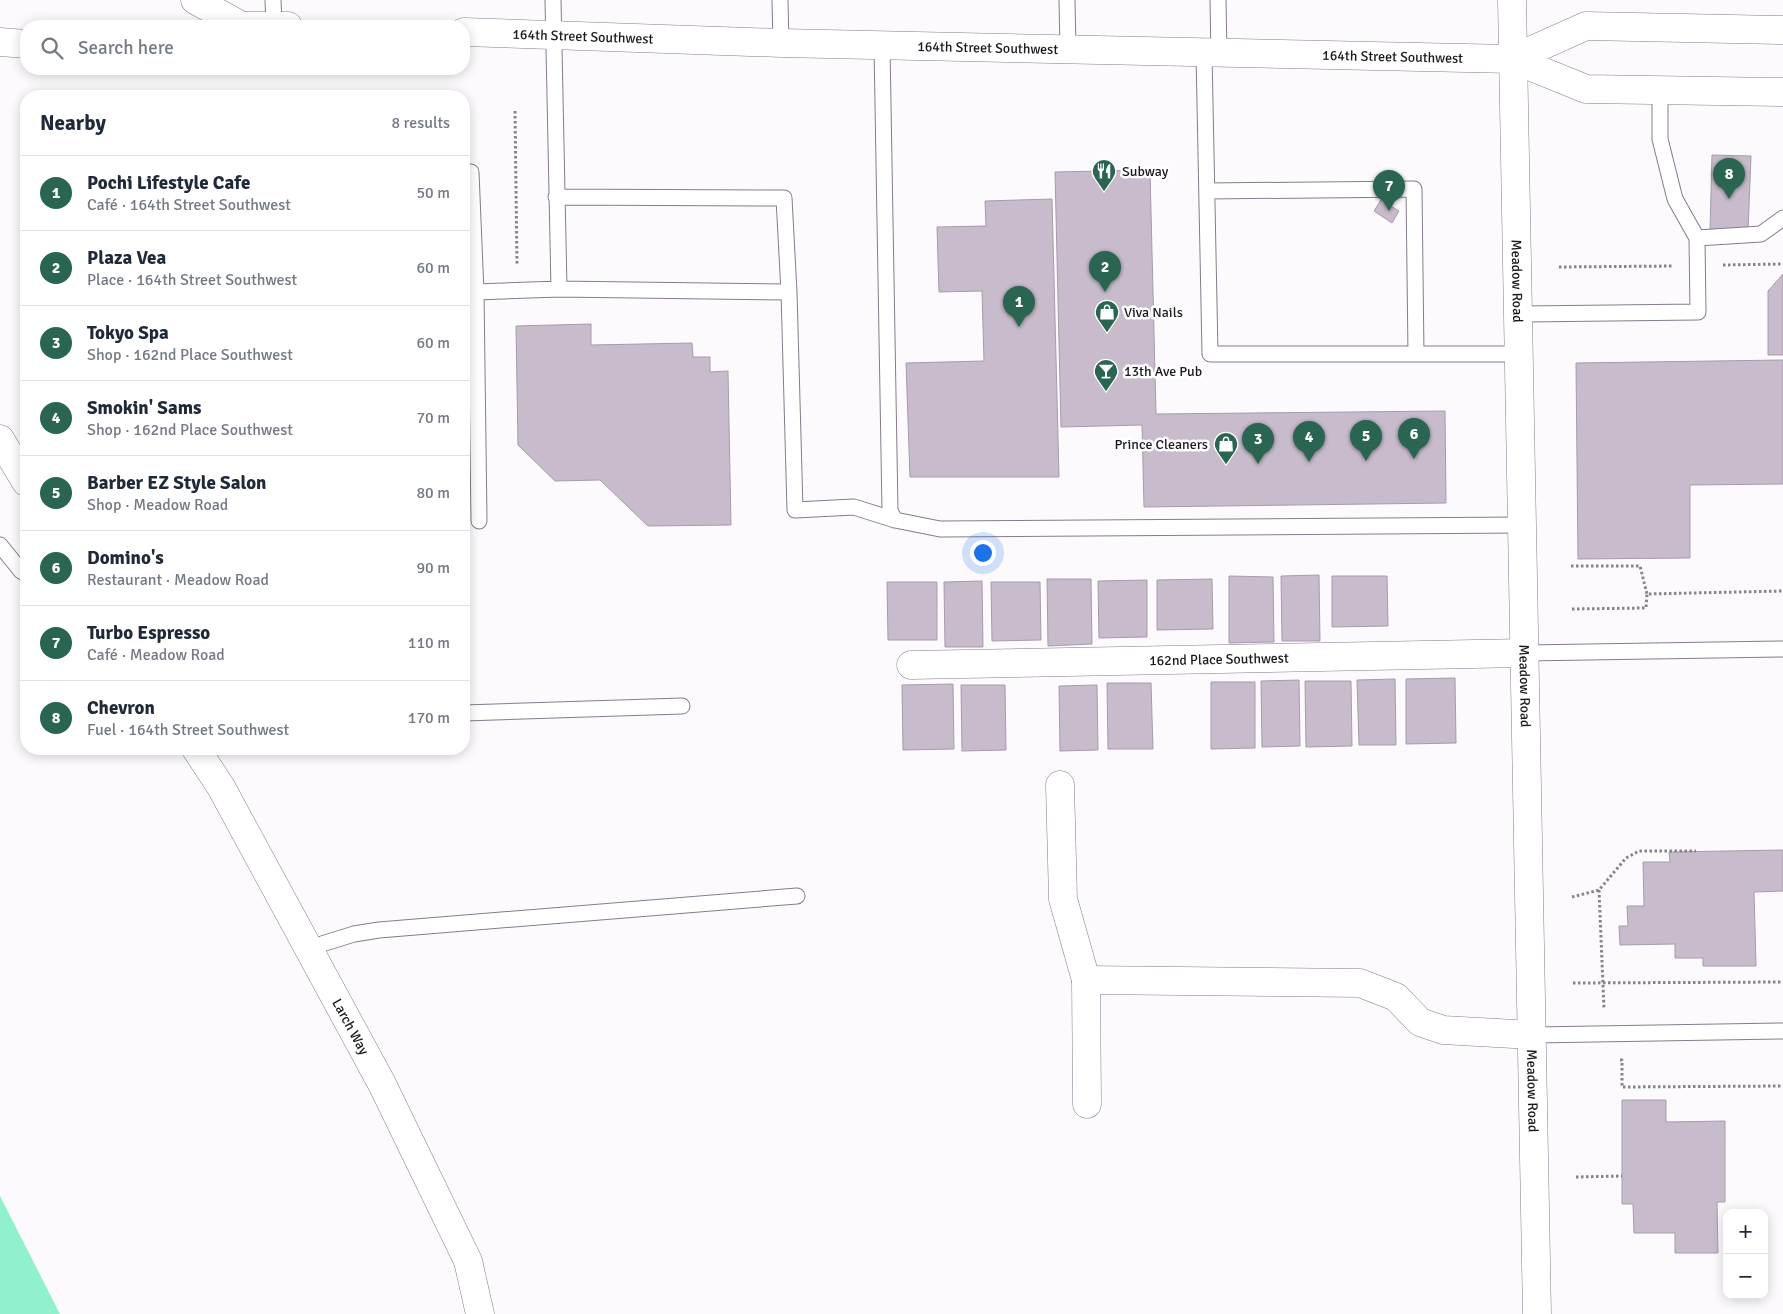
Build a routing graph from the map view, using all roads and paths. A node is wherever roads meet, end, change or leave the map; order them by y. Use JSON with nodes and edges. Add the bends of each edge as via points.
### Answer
{"nodes":[{"id":1,"x":195,"y":0,"type":"edge"},
{"id":2,"x":273,"y":0,"type":"edge"},
{"id":3,"x":553,"y":0,"type":"edge"},
{"id":4,"x":780,"y":0,"type":"edge"},
{"id":5,"x":1067,"y":0,"type":"edge"},
{"id":6,"x":1218,"y":0,"type":"edge"},
{"id":7,"x":1512,"y":0,"type":"edge"},
{"id":8,"x":229,"y":20,"type":"edge"},
{"id":9,"x":274,"y":20,"type":"edge"},
{"id":10,"x":1783,"y":30,"type":"edge"},
{"id":11,"x":470,"y":32,"type":"edge"},
{"id":12,"x":553,"y":36,"type":"junction"},
{"id":13,"x":0,"y":42,"type":"edge"},
{"id":14,"x":781,"y":43,"type":"junction"},
{"id":15,"x":20,"y":44,"type":"edge"},
{"id":16,"x":882,"y":46,"type":"junction"},
{"id":17,"x":1068,"y":50,"type":"junction"},
{"id":18,"x":1212,"y":54,"type":"junction"},
{"id":19,"x":1512,"y":59,"type":"junction"},
{"id":20,"x":1660,"y":91,"type":"junction"},
{"id":21,"x":1783,"y":92,"type":"edge"},
{"id":22,"x":515,"y":111,"type":"dead end"},
{"id":23,"x":470,"y":172,"type":"dead end"},
{"id":24,"x":1207,"y":191,"type":"junction"},
{"id":25,"x":556,"y":197,"type":"junction"},
{"id":26,"x":1783,"y":218,"type":"edge"},
{"id":27,"x":1697,"y":238,"type":"junction"},
{"id":28,"x":518,"y":271,"type":"dead end"},
{"id":29,"x":558,"y":289,"type":"junction"},
{"id":30,"x":476,"y":292,"type":"junction"},
{"id":31,"x":789,"y":292,"type":"junction"},
{"id":32,"x":1517,"y":314,"type":"junction"},
{"id":33,"x":1416,"y":354,"type":"junction"},
{"id":34,"x":1518,"y":354,"type":"junction"},
{"id":35,"x":0,"y":439,"type":"edge"},
{"id":36,"x":20,"y":472,"type":"edge"},
{"id":37,"x":895,"y":520,"type":"junction"},
{"id":38,"x":479,"y":521,"type":"dead end"},
{"id":39,"x":1522,"y":525,"type":"junction"},
{"id":40,"x":0,"y":545,"type":"edge"},
{"id":41,"x":1571,"y":566,"type":"dead end"},
{"id":42,"x":20,"y":570,"type":"edge"},
{"id":43,"x":1783,"y":592,"type":"edge"},
{"id":44,"x":1647,"y":594,"type":"junction"},
{"id":45,"x":1572,"y":609,"type":"dead end"},
{"id":46,"x":1783,"y":649,"type":"edge"},
{"id":47,"x":1525,"y":653,"type":"junction"},
{"id":48,"x":911,"y":665,"type":"dead end"},
{"id":49,"x":682,"y":706,"type":"dead end"},
{"id":50,"x":470,"y":713,"type":"edge"},
{"id":51,"x":200,"y":755,"type":"edge"},
{"id":52,"x":1060,"y":785,"type":"dead end"},
{"id":53,"x":1696,"y":850,"type":"dead end"},
{"id":54,"x":1599,"y":890,"type":"junction"},
{"id":55,"x":798,"y":896,"type":"dead end"},
{"id":56,"x":1572,"y":897,"type":"dead end"},
{"id":57,"x":308,"y":948,"type":"junction"},
{"id":58,"x":1086,"y":980,"type":"junction"},
{"id":59,"x":1783,"y":982,"type":"edge"},
{"id":60,"x":1603,"y":983,"type":"junction"},
{"id":61,"x":1573,"y":984,"type":"dead end"},
{"id":62,"x":1604,"y":1014,"type":"dead end"},
{"id":63,"x":1783,"y":1031,"type":"edge"},
{"id":64,"x":1533,"y":1035,"type":"junction"},
{"id":65,"x":1613,"y":1060,"type":"dead end"},
{"id":66,"x":1783,"y":1086,"type":"edge"},
{"id":67,"x":1087,"y":1104,"type":"dead end"},
{"id":68,"x":1622,"y":1176,"type":"dead end"},
{"id":69,"x":1576,"y":1177,"type":"dead end"},
{"id":70,"x":480,"y":1314,"type":"edge"},
{"id":71,"x":1537,"y":1314,"type":"edge"}],
"edges":[{"from":1,"to":8,"type":"street"},
{"from":2,"to":9,"type":"lane"},
{"from":3,"to":12,"type":"lane"},
{"from":4,"to":14,"type":"lane"},
{"from":5,"to":17,"type":"lane"},
{"from":6,"to":18,"type":"lane"},
{"from":7,"to":19,"type":"street","name":"Meadow Road"},
{"from":10,"to":19,"type":"street","name":"164th Street Southwest","via":[[1586,26]]},
{"from":11,"to":12,"type":"street","name":"164th Street Southwest"},
{"from":12,"to":14,"type":"street","name":"164th Street Southwest"},
{"from":12,"to":25,"type":"lane"},
{"from":13,"to":15,"type":"street"},
{"from":14,"to":16,"type":"street","name":"164th Street Southwest"},
{"from":16,"to":17,"type":"street","name":"164th Street Southwest"},
{"from":16,"to":37,"type":"lane","via":[[890,512]]},
{"from":17,"to":18,"type":"street","name":"164th Street Southwest"},
{"from":18,"to":19,"type":"street","name":"164th Street Southwest"},
{"from":18,"to":24,"type":"lane"},
{"from":19,"to":20,"type":"street","name":"164th Street Southwest","via":[[1586,90]]},
{"from":19,"to":32,"type":"street","name":"Meadow Road"},
{"from":20,"to":21,"type":"street","name":"164th Street Southwest"},
{"from":20,"to":27,"type":"lane","via":[[1660,140],[1675,199]]},
{"from":22,"to":28,"type":"path"},
{"from":23,"to":30,"type":"lane"},
{"from":24,"to":33,"type":"lane","via":[[1210,354]]},
{"from":24,"to":33,"type":"lane","via":[[1414,189]]},
{"from":25,"to":29,"type":"lane"},
{"from":25,"to":31,"type":"lane","via":[[784,198]]},
{"from":26,"to":27,"type":"lane","via":[[1761,234]]},
{"from":27,"to":32,"type":"lane","via":[[1698,312]]},
{"from":29,"to":30,"type":"lane"},
{"from":29,"to":31,"type":"lane"},
{"from":30,"to":38,"type":"lane"},
{"from":31,"to":37,"type":"lane","via":[[795,510],[854,507]]},
{"from":32,"to":34,"type":"street","name":"Meadow Road"},
{"from":33,"to":34,"type":"lane"},
{"from":34,"to":39,"type":"street","name":"Meadow Road"},
{"from":35,"to":36,"type":"street"},
{"from":37,"to":39,"type":"lane","via":[[940,528]]},
{"from":39,"to":47,"type":"street","name":"Meadow Road"},
{"from":40,"to":42,"type":"lane"},
{"from":41,"to":44,"type":"path","via":[[1640,566]]},
{"from":43,"to":44,"type":"path"},
{"from":44,"to":45,"type":"path","via":[[1646,608]]},
{"from":46,"to":47,"type":"lane"},
{"from":47,"to":48,"type":"street","name":"162nd Place Southwest"},
{"from":47,"to":64,"type":"street","name":"Meadow Road"},
{"from":49,"to":50,"type":"lane"},
{"from":51,"to":57,"type":"street","name":"Larch Way","via":[[221,787]]},
{"from":52,"to":58,"type":"street","via":[[1063,899]]},
{"from":53,"to":54,"type":"path","via":[[1638,851],[1626,858]]},
{"from":54,"to":56,"type":"path"},
{"from":54,"to":60,"type":"path"},
{"from":55,"to":57,"type":"lane","via":[[379,930]]},
{"from":57,"to":70,"type":"street","name":"Larch Way","via":[[378,1076],[468,1261]]},
{"from":58,"to":64,"type":"street","via":[[1360,983],[1396,997],[1420,1022],[1443,1030]]},
{"from":58,"to":67,"type":"street"},
{"from":59,"to":60,"type":"path"},
{"from":60,"to":61,"type":"path"},
{"from":60,"to":62,"type":"path"},
{"from":63,"to":64,"type":"lane"},
{"from":64,"to":71,"type":"street","name":"Meadow Road"},
{"from":65,"to":66,"type":"path","via":[[1622,1060],[1622,1087]]},
{"from":68,"to":69,"type":"path"}]}
